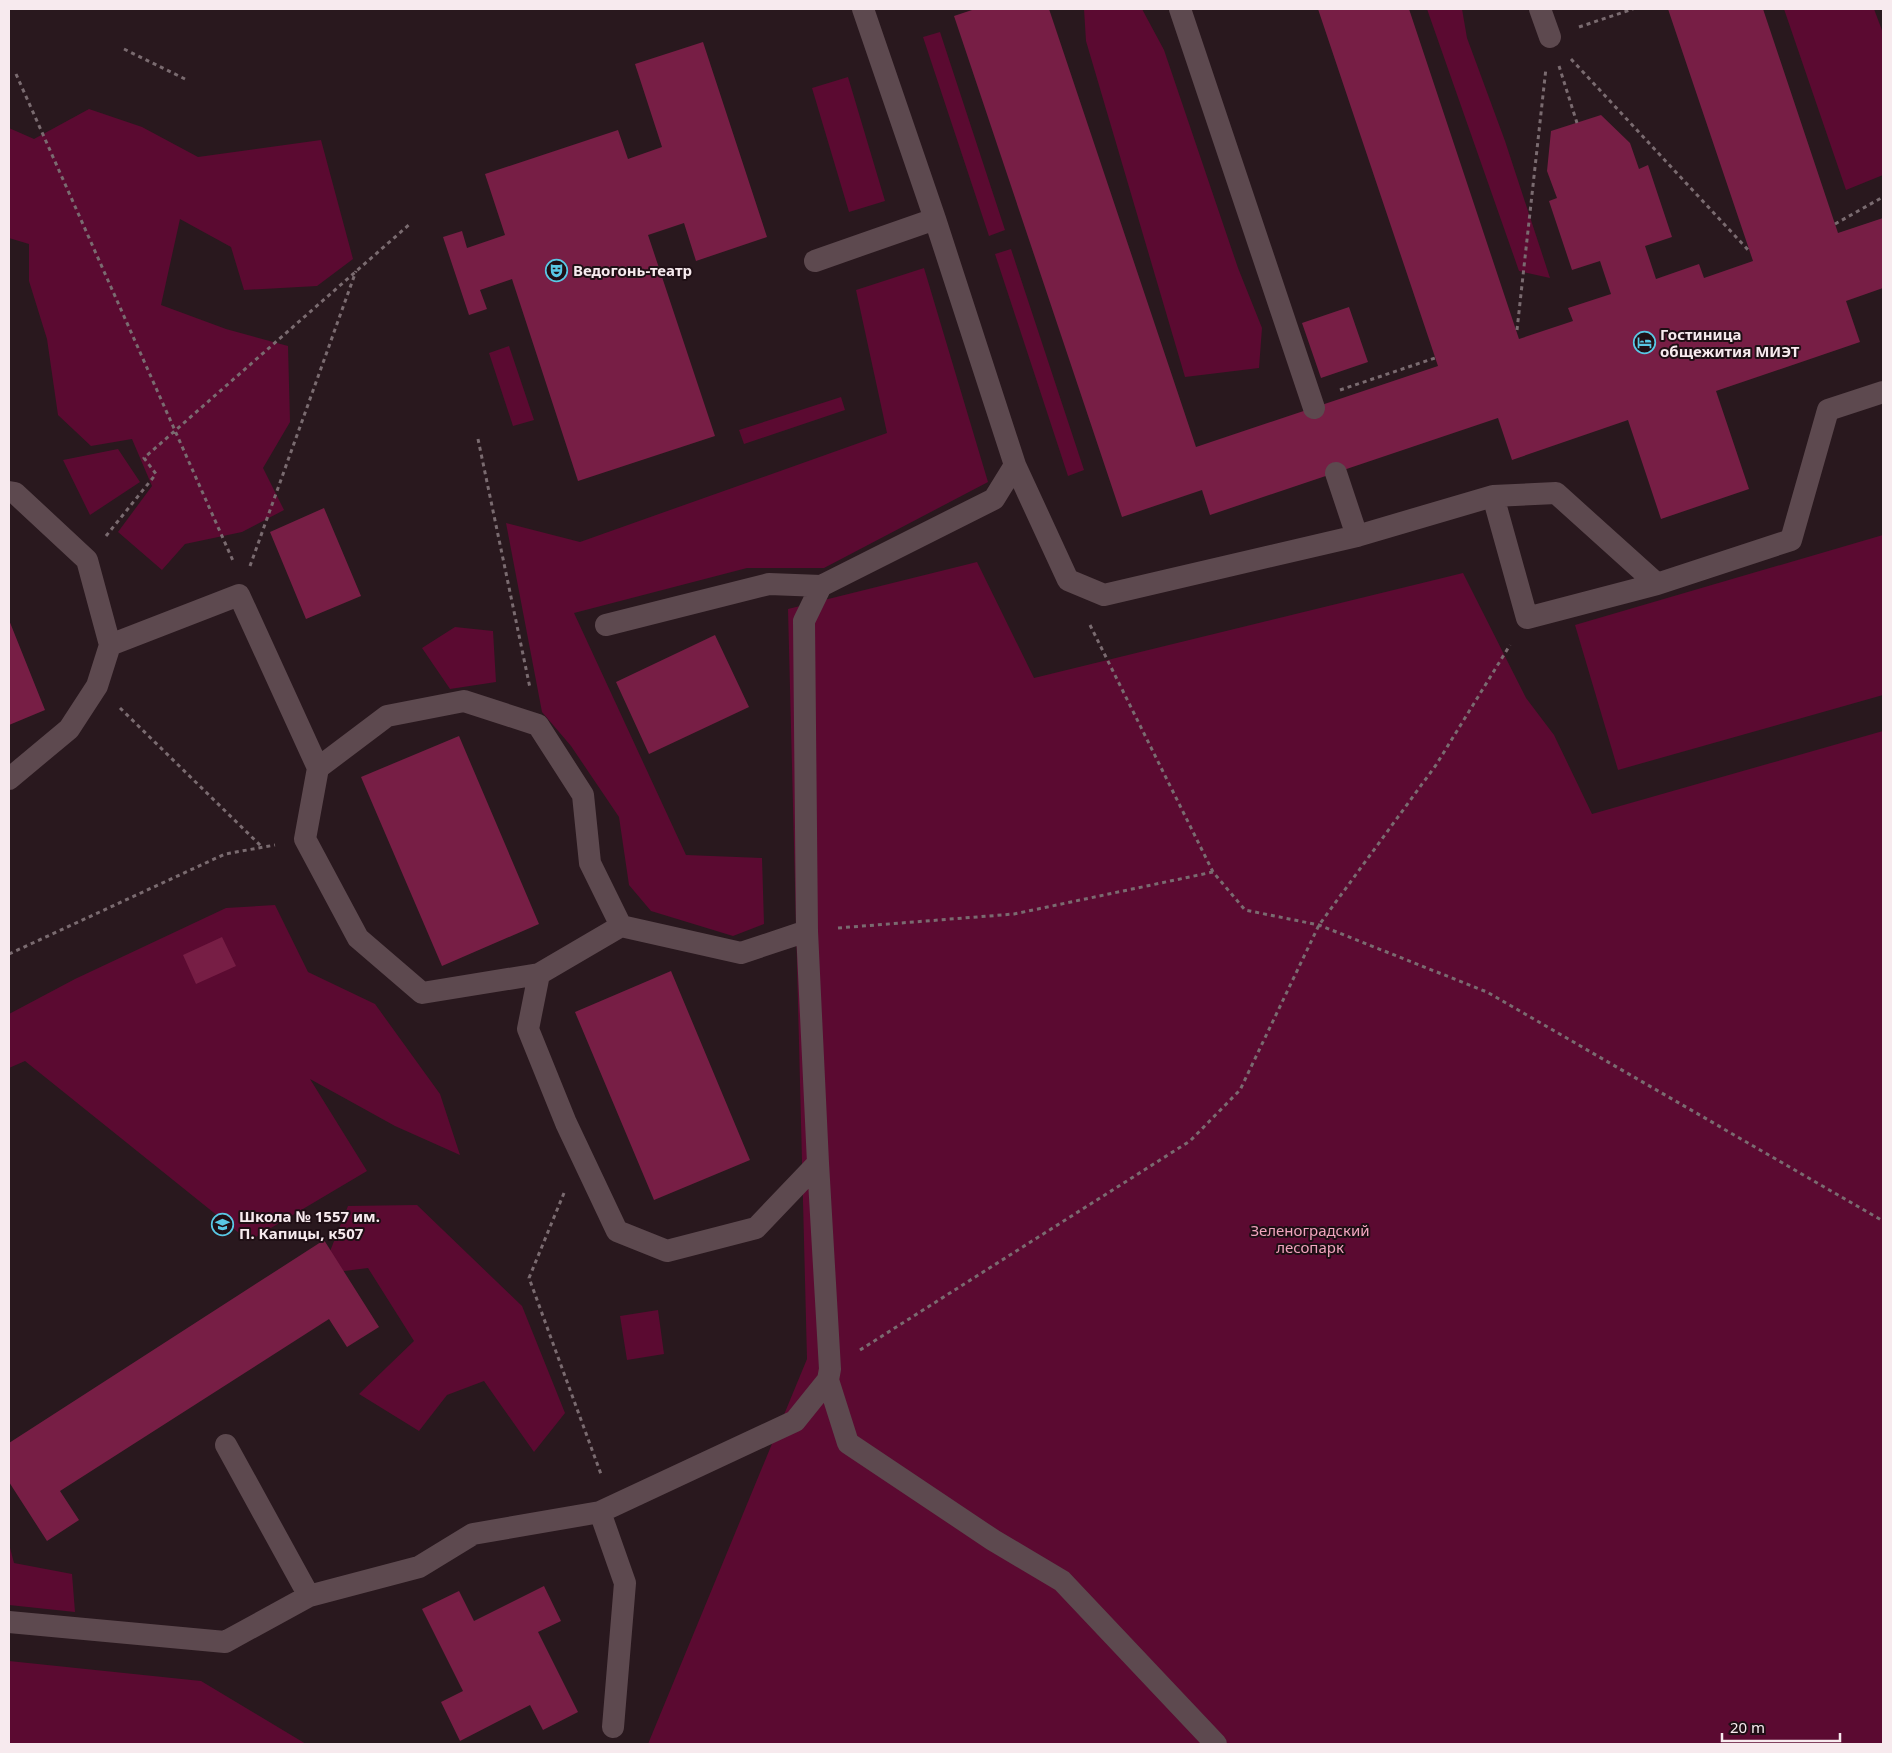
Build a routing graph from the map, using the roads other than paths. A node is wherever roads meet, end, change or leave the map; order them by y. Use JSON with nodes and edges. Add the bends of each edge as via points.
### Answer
{"nodes":[{"id":1,"x":863,"y":9,"type":"edge"},
{"id":2,"x":1180,"y":9,"type":"edge"},
{"id":3,"x":1540,"y":9,"type":"edge"},
{"id":4,"x":1550,"y":37,"type":"road end"},
{"id":5,"x":935,"y":219,"type":"junction"},
{"id":6,"x":815,"y":261,"type":"dead end"},
{"id":7,"x":1883,"y":392,"type":"edge"},
{"id":8,"x":1313,"y":404,"type":"road end"},
{"id":9,"x":1015,"y":465,"type":"junction"},
{"id":10,"x":1336,"y":472,"type":"dead end"},
{"id":11,"x":9,"y":492,"type":"edge"},
{"id":12,"x":1493,"y":496,"type":"junction"},
{"id":13,"x":1357,"y":536,"type":"junction"},
{"id":14,"x":1657,"y":584,"type":"junction"},
{"id":15,"x":821,"y":586,"type":"junction"},
{"id":16,"x":606,"y":626,"type":"dead end"},
{"id":17,"x":110,"y":645,"type":"junction"},
{"id":18,"x":318,"y":768,"type":"junction"},
{"id":19,"x":9,"y":779,"type":"edge"},
{"id":20,"x":621,"y":926,"type":"junction"},
{"id":21,"x":807,"y":931,"type":"junction"},
{"id":22,"x":539,"y":974,"type":"junction"},
{"id":23,"x":818,"y":1163,"type":"junction"},
{"id":24,"x":829,"y":1375,"type":"junction"},
{"id":25,"x":226,"y":1445,"type":"dead end"},
{"id":26,"x":606,"y":1509,"type":"junction"},
{"id":27,"x":309,"y":1596,"type":"junction"},
{"id":28,"x":9,"y":1622,"type":"edge"},
{"id":29,"x":613,"y":1727,"type":"dead end"},
{"id":30,"x":1216,"y":1744,"type":"edge"}],
"edges":[{"from":1,"to":5,"type":"lane"},
{"from":2,"to":8,"type":"lane"},
{"from":3,"to":4,"type":"lane"},
{"from":5,"to":6,"type":"lane"},
{"from":5,"to":9,"type":"lane"},
{"from":7,"to":14,"type":"lane","via":[[1828,410],[1791,540]]},
{"from":9,"to":13,"type":"lane","via":[[1068,580],[1104,595]]},
{"from":9,"to":15,"type":"lane","via":[[994,499]]},
{"from":10,"to":13,"type":"lane"},
{"from":11,"to":17,"type":"lane","via":[[15,493],[87,560]]},
{"from":12,"to":13,"type":"lane"},
{"from":12,"to":14,"type":"lane","via":[[1556,493]]},
{"from":12,"to":14,"type":"lane","via":[[1527,618]]},
{"from":15,"to":16,"type":"lane","via":[[769,584]]},
{"from":15,"to":21,"type":"lane","via":[[804,621]]},
{"from":17,"to":18,"type":"lane","via":[[241,590]]},
{"from":17,"to":19,"type":"lane","via":[[97,686],[69,728]]},
{"from":18,"to":20,"type":"lane","via":[[387,716],[464,701],[538,725],[583,795],[590,863]]},
{"from":18,"to":22,"type":"lane","via":[[305,839],[358,938],[422,993]]},
{"from":20,"to":21,"type":"lane","via":[[741,952]]},
{"from":20,"to":22,"type":"lane"},
{"from":21,"to":23,"type":"lane"},
{"from":22,"to":23,"type":"lane","via":[[528,1029],[566,1123],[617,1231],[667,1251],[756,1228]]},
{"from":23,"to":24,"type":"lane"},
{"from":24,"to":26,"type":"lane","via":[[795,1421]]},
{"from":24,"to":30,"type":"lane","via":[[848,1443],[993,1540],[1062,1581]]},
{"from":25,"to":27,"type":"lane"},
{"from":26,"to":27,"type":"lane","via":[[472,1534],[419,1567]]},
{"from":26,"to":29,"type":"lane","via":[[626,1583]]},
{"from":27,"to":28,"type":"lane","via":[[225,1642]]}]}
